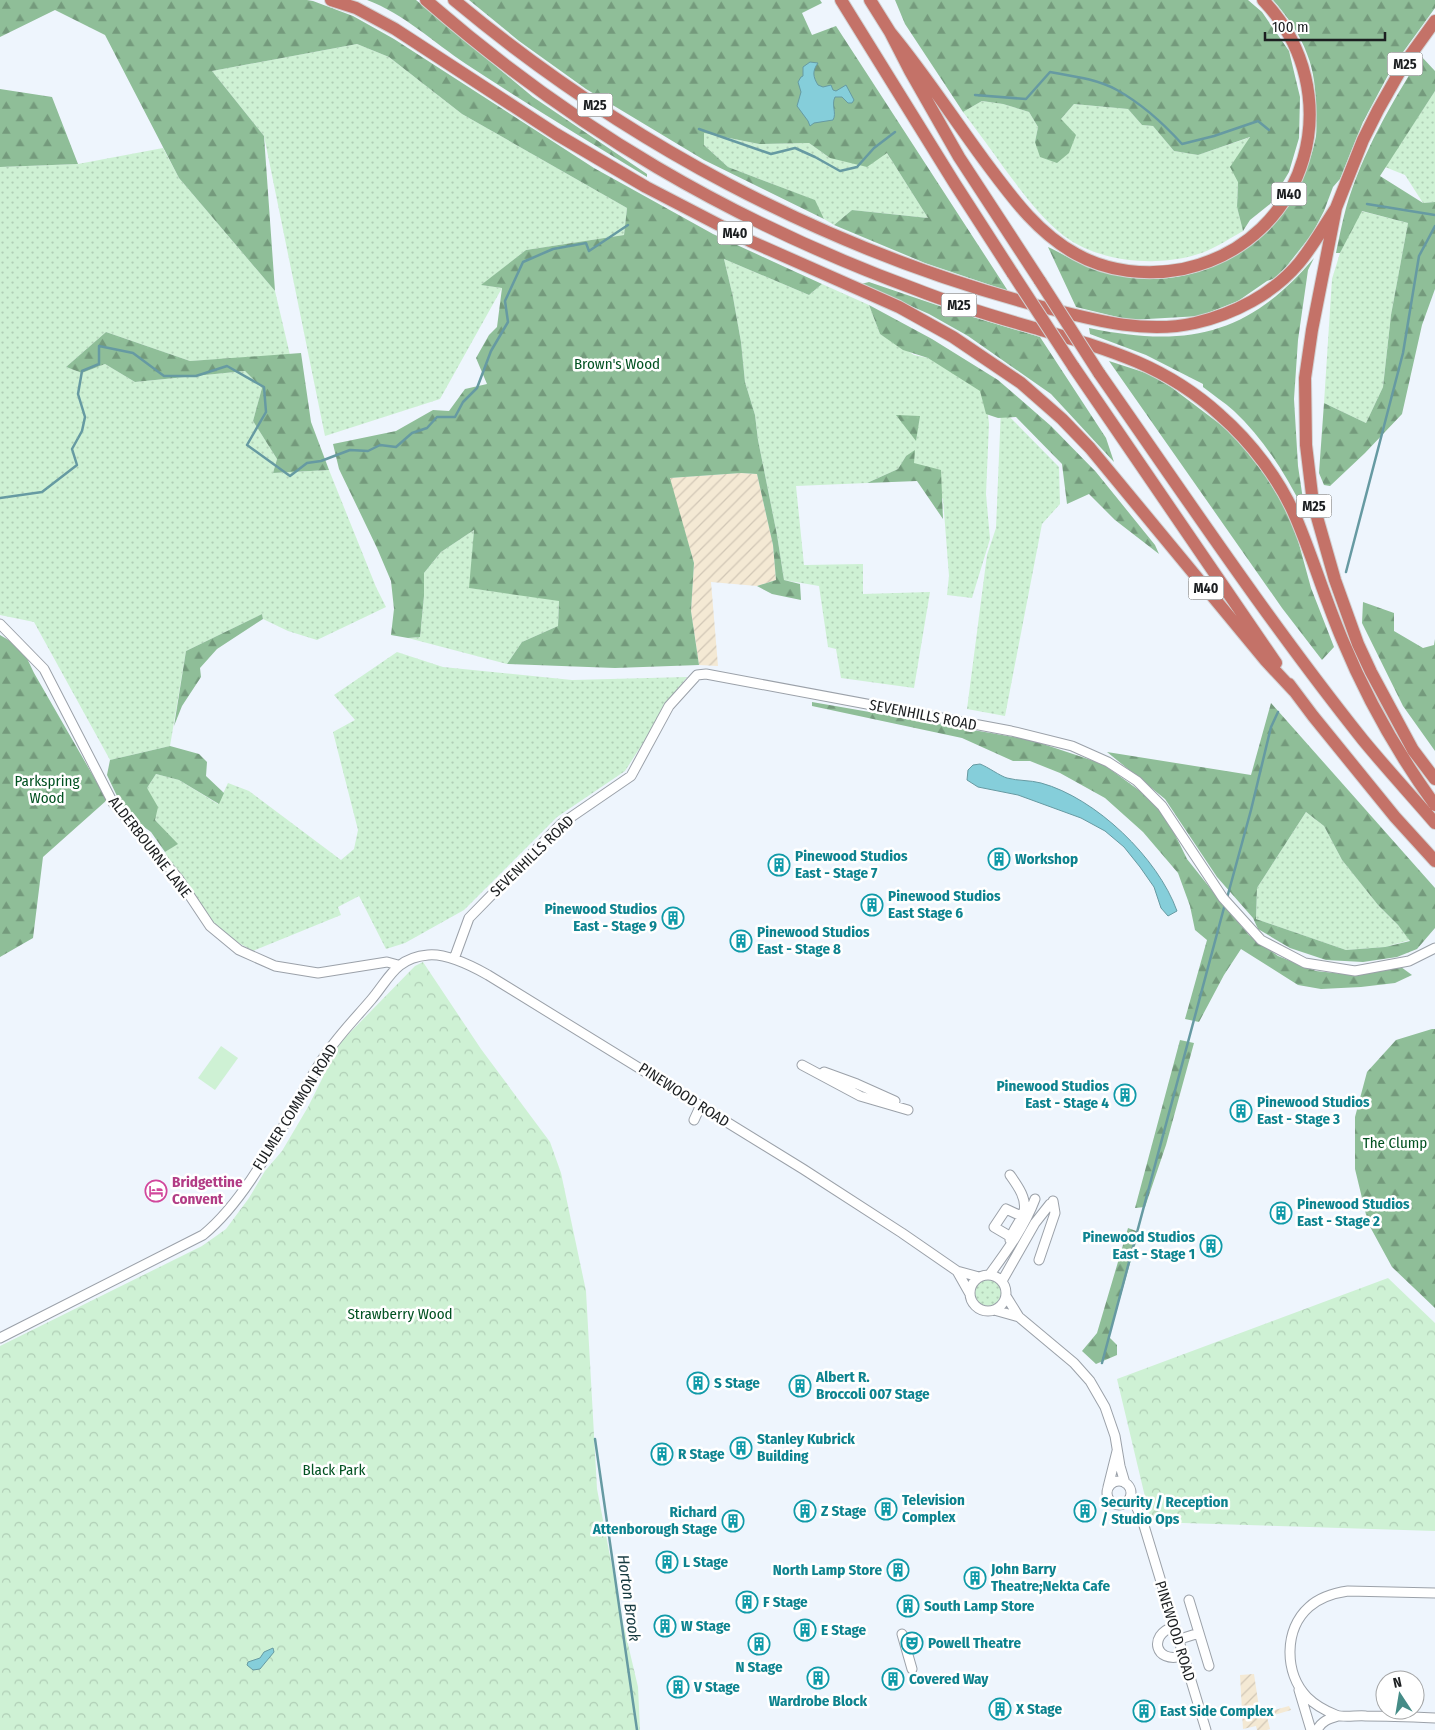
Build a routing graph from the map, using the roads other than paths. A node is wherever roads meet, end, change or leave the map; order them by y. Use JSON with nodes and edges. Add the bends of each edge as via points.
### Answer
{"nodes":[{"id":1,"x":331,"y":0,"type":"edge"},
{"id":2,"x":426,"y":0,"type":"edge"},
{"id":3,"x":454,"y":0,"type":"edge"},
{"id":4,"x":841,"y":0,"type":"edge"},
{"id":5,"x":870,"y":0,"type":"edge"},
{"id":6,"x":1263,"y":0,"type":"edge"},
{"id":7,"x":1435,"y":21,"type":"edge"},
{"id":8,"x":890,"y":32,"type":"junction"},
{"id":9,"x":1336,"y":208,"type":"junction"},
{"id":10,"x":0,"y":624,"type":"edge"},
{"id":11,"x":1294,"y":691,"type":"junction"},
{"id":12,"x":1414,"y":773,"type":"junction"},
{"id":13,"x":1435,"y":779,"type":"edge"},
{"id":14,"x":1435,"y":797,"type":"edge"},
{"id":15,"x":1435,"y":805,"type":"edge"},
{"id":16,"x":1435,"y":823,"type":"edge"},
{"id":17,"x":1435,"y":861,"type":"edge"},
{"id":18,"x":1435,"y":948,"type":"edge"},
{"id":19,"x":454,"y":960,"type":"junction"},
{"id":20,"x":398,"y":965,"type":"junction"},
{"id":21,"x":700,"y":1107,"type":"junction"},
{"id":22,"x":908,"y":1110,"type":"joint"},
{"id":23,"x":694,"y":1120,"type":"dead end"},
{"id":24,"x":1010,"y":1175,"type":"dead end"},
{"id":25,"x":1035,"y":1199,"type":"dead end"},
{"id":26,"x":1021,"y":1216,"type":"junction"},
{"id":27,"x":1011,"y":1237,"type":"junction"},
{"id":28,"x":1010,"y":1247,"type":"junction"},
{"id":29,"x":1039,"y":1260,"type":"dead end"},
{"id":30,"x":957,"y":1271,"type":"junction"},
{"id":31,"x":990,"y":1274,"type":"junction"},
{"id":32,"x":978,"y":1277,"type":"junction"},
{"id":33,"x":1002,"y":1281,"type":"junction"},
{"id":34,"x":970,"y":1294,"type":"junction"},
{"id":35,"x":1006,"y":1296,"type":"junction"},
{"id":36,"x":994,"y":1310,"type":"junction"},
{"id":37,"x":1019,"y":1317,"type":"junction"},
{"id":38,"x":0,"y":1338,"type":"edge"},
{"id":39,"x":1118,"y":1445,"type":"junction"},
{"id":40,"x":1125,"y":1483,"type":"junction"},
{"id":41,"x":1108,"y":1487,"type":"junction"},
{"id":42,"x":1131,"y":1495,"type":"junction"},
{"id":43,"x":1122,"y":1505,"type":"junction"},
{"id":44,"x":1144,"y":1531,"type":"junction"},
{"id":45,"x":1435,"y":1593,"type":"edge"},
{"id":46,"x":1189,"y":1600,"type":"dead end"},
{"id":47,"x":1173,"y":1627,"type":"junction"},
{"id":48,"x":1199,"y":1633,"type":"junction"},
{"id":49,"x":902,"y":1634,"type":"dead end"},
{"id":50,"x":1177,"y":1640,"type":"junction"},
{"id":51,"x":1182,"y":1656,"type":"junction"},
{"id":52,"x":1209,"y":1666,"type":"dead end"},
{"id":53,"x":912,"y":1669,"type":"dead end"},
{"id":54,"x":1298,"y":1685,"type":"junction"},
{"id":55,"x":1338,"y":1716,"type":"junction"},
{"id":56,"x":1435,"y":1718,"type":"edge"},
{"id":57,"x":1206,"y":1730,"type":"edge"},
{"id":58,"x":1311,"y":1730,"type":"edge"},
{"id":59,"x":1317,"y":1730,"type":"edge"}],
"edges":[{"from":1,"to":11,"type":"highway","number":"M40","via":[[356,8],[395,29],[631,179],[750,241],[900,307],[967,346],[1021,384],[1090,448]]},
{"from":2,"to":12,"type":"highway","number":"M25","via":[[504,64],[578,118],[646,162],[734,210],[835,258],[916,290],[1124,355],[1164,374],[1203,400],[1254,450],[1292,508],[1357,672],[1373,706]]},
{"from":3,"to":9,"type":"highway","number":"M25","via":[[524,56],[609,115],[747,194],[915,266],[1010,298],[1080,317],[1161,327],[1225,314],[1281,281],[1301,260]]},
{"from":4,"to":11,"type":"highway","bridge":true,"via":[[1072,366]]},
{"from":5,"to":8,"type":"highway"},
{"from":6,"to":8,"type":"highway","number":"M40","via":[[1289,34],[1306,77],[1310,121],[1300,170],[1277,211],[1245,242],[1206,262],[1160,272],[1128,271],[1096,263],[1076,254],[1046,233],[1007,191]]},
{"from":7,"to":9,"type":"highway","number":"M25","via":[[1404,64],[1378,110]]},
{"from":8,"to":16,"type":"highway","bridge":true,"via":[[960,157],[1100,373],[1304,662],[1364,741]]},
{"from":9,"to":13,"type":"highway","number":"M25","via":[[1305,378],[1306,445],[1313,502],[1335,580],[1370,672],[1413,750]]},
{"from":10,"to":20,"type":"street","name":"ALDERBOURNE LANE","via":[[44,668],[113,803],[178,878],[210,926],[239,950],[275,966],[318,973],[387,962]]},
{"from":11,"to":17,"type":"highway","via":[[1395,817]]},
{"from":12,"to":14,"type":"highway","number":"M25"},
{"from":12,"to":15,"type":"highway","number":"M25"},
{"from":18,"to":19,"type":"street","name":"SEVENHILLS ROAD","via":[[1409,961],[1355,970],[1305,962],[1261,940],[1226,902],[1162,806],[1137,781],[1108,762],[1072,746],[1011,731],[697,675],[669,706],[631,776],[561,824],[469,918]]},
{"from":19,"to":20,"type":"street","name":"PINEWOOD ROAD","via":[[428,955]]},
{"from":19,"to":21,"type":"street","name":"PINEWOOD ROAD","via":[[488,975]]},
{"from":20,"to":38,"type":"street","name":"FULMER COMMON ROAD","via":[[322,1060],[253,1176],[217,1223],[203,1235]]},
{"from":21,"to":23,"type":"street"},
{"from":21,"to":30,"type":"street","name":"PINEWOOD ROAD","via":[[811,1174]]},
{"from":22,"to":22,"type":"street","via":[[848,1090],[802,1065],[857,1084]]},
{"from":24,"to":26,"type":"street","via":[[1023,1196]]},
{"from":25,"to":28,"type":"street"},
{"from":26,"to":27,"type":"street"},
{"from":26,"to":27,"type":"street","via":[[1006,1210],[994,1227]]},
{"from":27,"to":28,"type":"street"},
{"from":28,"to":31,"type":"street"},
{"from":29,"to":33,"type":"street","via":[[1055,1213],[1052,1202],[1034,1223]]},
{"from":30,"to":32,"type":"street","name":"PINEWOOD ROAD"},
{"from":30,"to":34,"type":"street","name":"PINEWOOD ROAD"},
{"from":31,"to":32,"type":"street"},
{"from":31,"to":33,"type":"street"},
{"from":32,"to":34,"type":"street"},
{"from":33,"to":35,"type":"street"},
{"from":34,"to":36,"type":"street","via":[[972,1302],[979,1308]]},
{"from":35,"to":36,"type":"street","via":[[1002,1305]]},
{"from":35,"to":37,"type":"street"},
{"from":36,"to":37,"type":"street"},
{"from":37,"to":39,"type":"street","via":[[1074,1363],[1090,1381],[1105,1408]]},
{"from":39,"to":40,"type":"street"},
{"from":39,"to":41,"type":"street"},
{"from":40,"to":41,"type":"street","via":[[1116,1481]]},
{"from":40,"to":42,"type":"street"},
{"from":41,"to":43,"type":"street","via":[[1109,1501]]},
{"from":42,"to":43,"type":"street"},
{"from":42,"to":44,"type":"street","name":"PINEWOOD ROAD"},
{"from":43,"to":44,"type":"street","name":"PINEWOOD ROAD"},
{"from":44,"to":47,"type":"street","name":"PINEWOOD ROAD"},
{"from":45,"to":54,"type":"street","via":[[1336,1592],[1309,1607],[1297,1623],[1290,1642],[1290,1662]]},
{"from":46,"to":48,"type":"street"},
{"from":47,"to":50,"type":"street","name":"PINEWOOD ROAD"},
{"from":47,"to":51,"type":"street","via":[[1163,1631],[1158,1638],[1160,1653],[1171,1658]]},
{"from":48,"to":50,"type":"street"},
{"from":48,"to":52,"type":"street"},
{"from":49,"to":53,"type":"street"},
{"from":50,"to":51,"type":"street","name":"PINEWOOD ROAD"},
{"from":51,"to":57,"type":"street","name":"PINEWOOD ROAD"},
{"from":54,"to":55,"type":"street","via":[[1307,1698]]},
{"from":54,"to":58,"type":"street"},
{"from":55,"to":56,"type":"street"},
{"from":55,"to":59,"type":"street","via":[[1327,1719]]}]}
